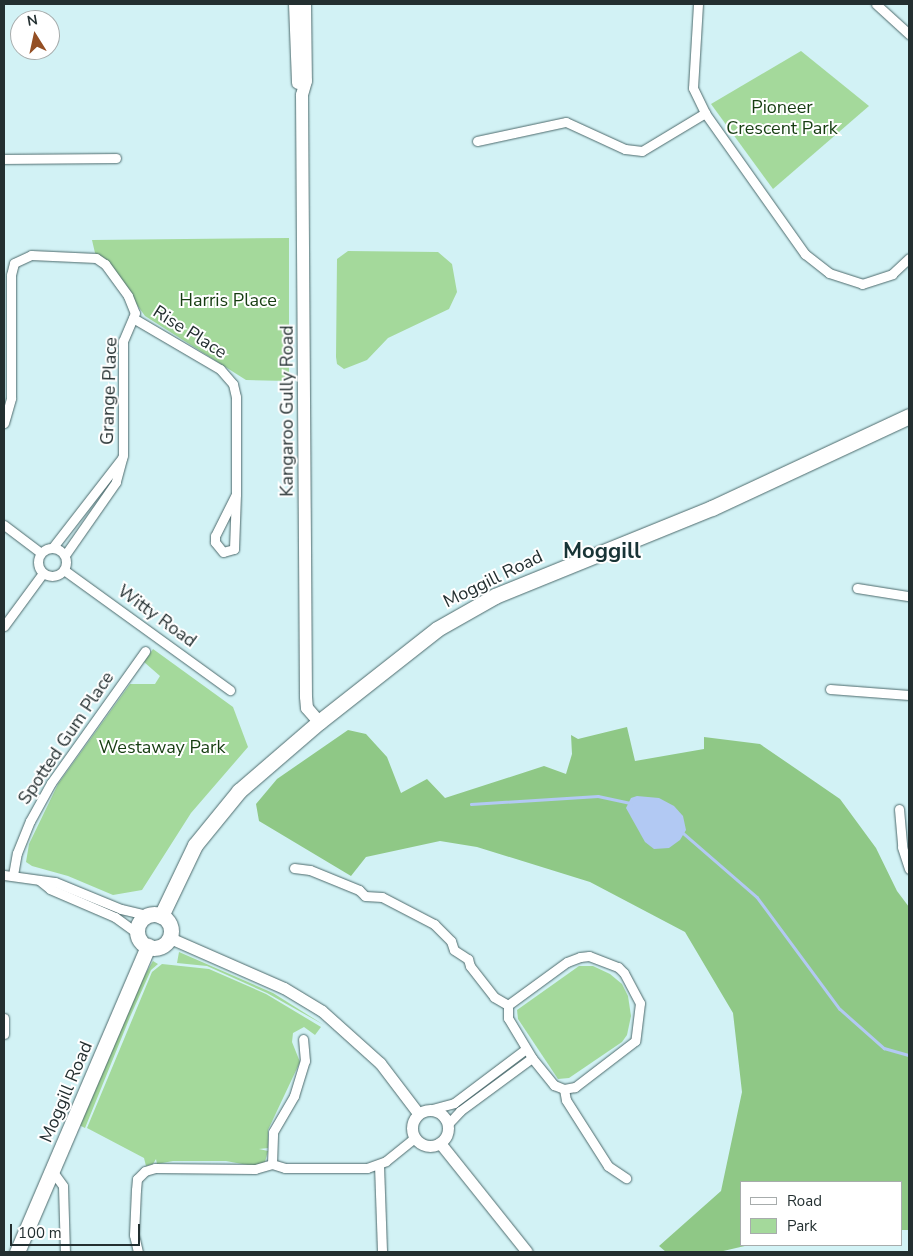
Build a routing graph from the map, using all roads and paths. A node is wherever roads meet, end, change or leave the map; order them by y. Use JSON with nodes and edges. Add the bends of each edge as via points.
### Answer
{"nodes":[{"id":1,"x":295,"y":4,"type":"edge"},
{"id":2,"x":305,"y":4,"type":"edge"},
{"id":3,"x":698,"y":4,"type":"edge"},
{"id":4,"x":876,"y":4,"type":"edge"},
{"id":5,"x":909,"y":34,"type":"edge"},
{"id":6,"x":302,"y":95,"type":"junction"},
{"id":7,"x":705,"y":113,"type":"junction"},
{"id":8,"x":477,"y":141,"type":"dead end"},
{"id":9,"x":116,"y":158,"type":"dead end"},
{"id":10,"x":4,"y":159,"type":"edge"},
{"id":11,"x":909,"y":258,"type":"edge"},
{"id":12,"x":4,"y":260,"type":"edge"},
{"id":13,"x":14,"y":263,"type":"junction"},
{"id":14,"x":133,"y":318,"type":"junction"},
{"id":15,"x":909,"y":416,"type":"edge"},
{"id":16,"x":4,"y":423,"type":"edge"},
{"id":17,"x":122,"y":458,"type":"junction"},
{"id":18,"x":236,"y":494,"type":"junction"},
{"id":19,"x":4,"y":525,"type":"edge"},
{"id":20,"x":52,"y":547,"type":"junction"},
{"id":21,"x":41,"y":553,"type":"junction"},
{"id":22,"x":65,"y":555,"type":"junction"},
{"id":23,"x":64,"y":570,"type":"junction"},
{"id":24,"x":43,"y":573,"type":"junction"},
{"id":25,"x":857,"y":588,"type":"dead end"},
{"id":26,"x":909,"y":595,"type":"edge"},
{"id":27,"x":4,"y":626,"type":"edge"},
{"id":28,"x":145,"y":651,"type":"dead end"},
{"id":29,"x":830,"y":689,"type":"dead end"},
{"id":30,"x":230,"y":690,"type":"dead end"},
{"id":31,"x":909,"y":696,"type":"edge"},
{"id":32,"x":319,"y":722,"type":"junction"},
{"id":33,"x":900,"y":809,"type":"dead end"},
{"id":34,"x":294,"y":868,"type":"dead end"},
{"id":35,"x":909,"y":869,"type":"edge"},
{"id":36,"x":8,"y":875,"type":"edge"},
{"id":37,"x":39,"y":880,"type":"junction"},
{"id":38,"x":155,"y":915,"type":"junction"},
{"id":39,"x":138,"y":934,"type":"junction"},
{"id":40,"x":170,"y":938,"type":"junction"},
{"id":41,"x":148,"y":946,"type":"junction"},
{"id":42,"x":508,"y":1005,"type":"junction"},
{"id":43,"x":4,"y":1018,"type":"edge"},
{"id":44,"x":4,"y":1034,"type":"edge"},
{"id":45,"x":303,"y":1039,"type":"dead end"},
{"id":46,"x":526,"y":1049,"type":"junction"},
{"id":47,"x":532,"y":1058,"type":"junction"},
{"id":48,"x":564,"y":1089,"type":"junction"},
{"id":49,"x":432,"y":1109,"type":"junction"},
{"id":50,"x":418,"y":1113,"type":"junction"},
{"id":51,"x":448,"y":1124,"type":"junction"},
{"id":52,"x":414,"y":1138,"type":"junction"},
{"id":53,"x":440,"y":1143,"type":"junction"},
{"id":54,"x":272,"y":1164,"type":"junction"},
{"id":55,"x":379,"y":1165,"type":"junction"},
{"id":56,"x":53,"y":1172,"type":"junction"},
{"id":57,"x":626,"y":1178,"type":"dead end"},
{"id":58,"x":17,"y":1252,"type":"edge"},
{"id":59,"x":65,"y":1252,"type":"edge"},
{"id":60,"x":138,"y":1252,"type":"edge"},
{"id":61,"x":382,"y":1252,"type":"edge"},
{"id":62,"x":527,"y":1252,"type":"edge"}],
"edges":[{"from":1,"to":6,"type":"main road","name":"Kangaroo Gully Road","via":[[297,82]]},
{"from":2,"to":6,"type":"main road","name":"Kangaroo Gully Road","via":[[306,81]]},
{"from":3,"to":7,"type":"street","via":[[693,88]]},
{"from":4,"to":5,"type":"street"},
{"from":6,"to":32,"type":"main road","name":"Kangaroo Gully Road","via":[[306,697],[308,708]]},
{"from":7,"to":8,"type":"street","via":[[642,151],[624,148],[566,122]]},
{"from":7,"to":11,"type":"street","via":[[805,254],[830,273],[862,284],[892,274]]},
{"from":9,"to":10,"type":"street"},
{"from":12,"to":13,"type":"street"},
{"from":13,"to":14,"type":"street","name":"Grange Place","via":[[30,256],[96,258],[105,264],[133,303]]},
{"from":13,"to":16,"type":"street","via":[[11,274],[11,398]]},
{"from":14,"to":17,"type":"street","name":"Grange Place","via":[[123,341]]},
{"from":14,"to":18,"type":"street","name":"Rise Place","via":[[220,369],[233,384],[236,397]]},
{"from":15,"to":32,"type":"main road","name":"Moggill Road","via":[[712,508],[483,601],[437,629]]},
{"from":17,"to":20,"type":"street","name":"Grange Place"},
{"from":17,"to":22,"type":"street","name":"Grange Place","via":[[116,482]]},
{"from":18,"to":18,"type":"street","name":"Rise Place","via":[[234,549],[224,552],[215,542],[215,536]]},
{"from":19,"to":21,"type":"street"},
{"from":20,"to":21,"type":"street"},
{"from":20,"to":22,"type":"street"},
{"from":21,"to":24,"type":"street","via":[[38,566]]},
{"from":22,"to":23,"type":"street"},
{"from":23,"to":24,"type":"street","via":[[56,576]]},
{"from":23,"to":30,"type":"street","name":"Witty Road"},
{"from":24,"to":27,"type":"street"},
{"from":25,"to":26,"type":"street"},
{"from":28,"to":36,"type":"street","name":"Spotted Gum Place","via":[[51,784],[30,821]]},
{"from":29,"to":31,"type":"street"},
{"from":32,"to":38,"type":"main road","name":"Moggill Road","via":[[260,771],[220,810],[195,845]]},
{"from":33,"to":35,"type":"street","via":[[902,847]]},
{"from":34,"to":42,"type":"street","via":[[310,870],[359,890],[365,896],[382,897],[426,919],[449,939],[454,950],[468,959],[494,997]]},
{"from":36,"to":37,"type":"street"},
{"from":37,"to":38,"type":"street","via":[[55,882],[121,909]]},
{"from":37,"to":39,"type":"street","via":[[50,889],[123,921]]},
{"from":38,"to":39,"type":"main road","via":[[140,922]]},
{"from":38,"to":40,"type":"main road","via":[[171,927]]},
{"from":39,"to":41,"type":"main road"},
{"from":40,"to":41,"type":"main road","via":[[163,945]]},
{"from":40,"to":50,"type":"street","via":[[284,988],[322,1012],[380,1063]]},
{"from":41,"to":56,"type":"main road","name":"Moggill Road"},
{"from":42,"to":46,"type":"street","via":[[508,1018]]},
{"from":42,"to":48,"type":"street","via":[[567,962],[580,957],[589,956],[618,966],[624,973],[640,1003],[635,1041],[575,1086]]},
{"from":43,"to":44,"type":"street"},
{"from":45,"to":54,"type":"street","via":[[305,1061],[294,1096],[273,1132]]},
{"from":46,"to":47,"type":"street"},
{"from":46,"to":49,"type":"street","via":[[454,1103]]},
{"from":47,"to":48,"type":"street","via":[[554,1085]]},
{"from":47,"to":51,"type":"street","via":[[460,1111]]},
{"from":48,"to":57,"type":"street","via":[[566,1100],[608,1166]]},
{"from":49,"to":50,"type":"street"},
{"from":49,"to":51,"type":"street","via":[[444,1116]]},
{"from":50,"to":52,"type":"street","via":[[411,1125]]},
{"from":51,"to":53,"type":"street","via":[[446,1136]]},
{"from":52,"to":53,"type":"street","via":[[426,1146]]},
{"from":52,"to":55,"type":"street"},
{"from":53,"to":62,"type":"street"},
{"from":54,"to":55,"type":"street","via":[[285,1168]]},
{"from":54,"to":60,"type":"street","via":[[255,1169],[156,1168],[145,1171],[138,1179],[136,1190],[134,1235]]},
{"from":55,"to":61,"type":"street"},
{"from":56,"to":58,"type":"main road","name":"Moggill Road"},
{"from":56,"to":59,"type":"street","via":[[63,1186]]}]}
